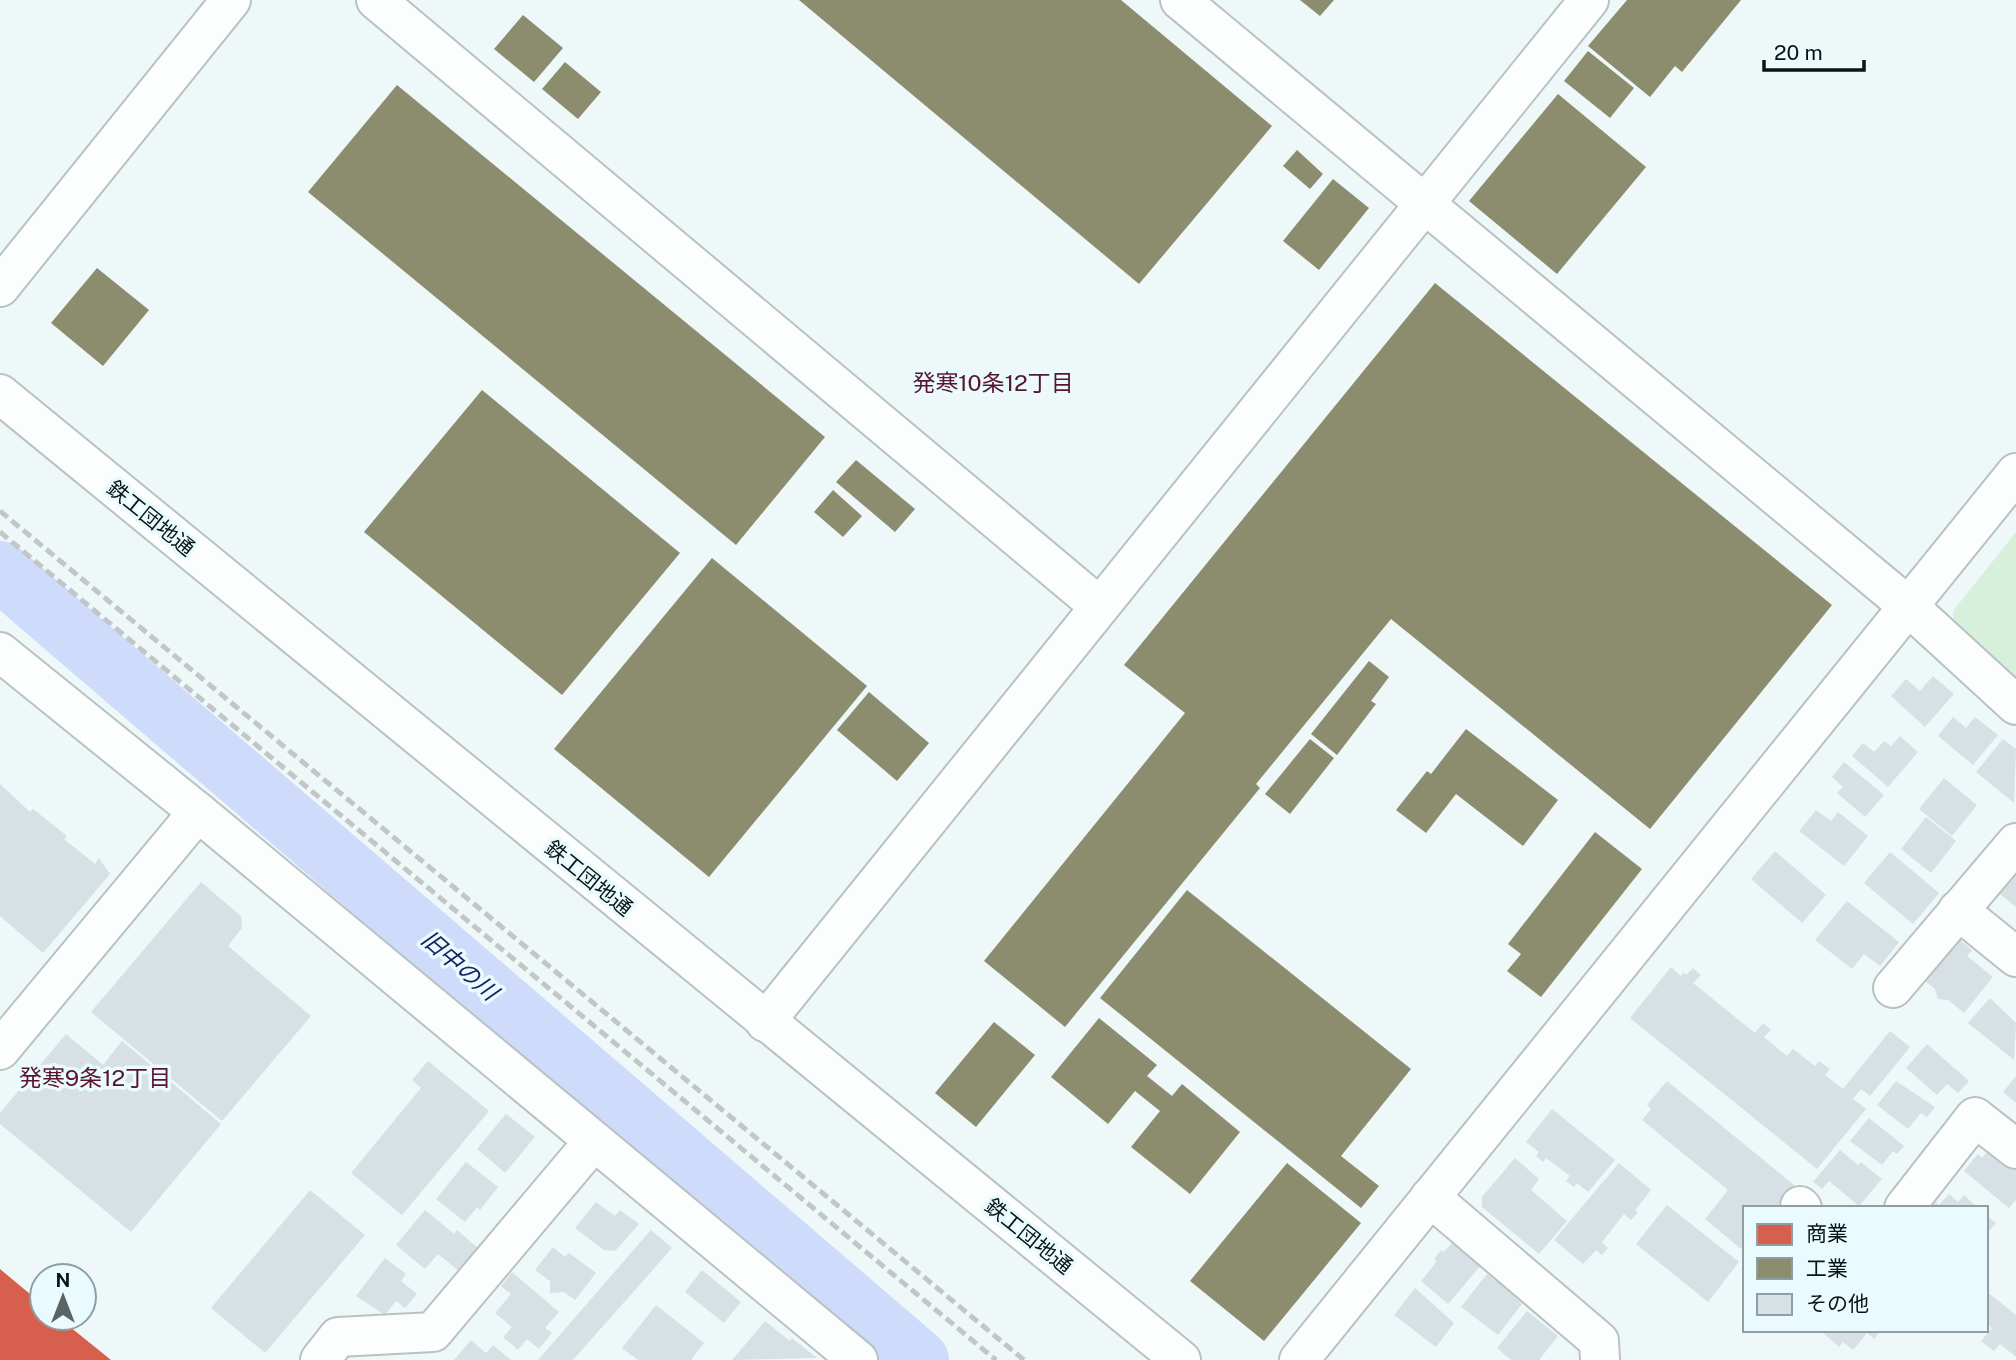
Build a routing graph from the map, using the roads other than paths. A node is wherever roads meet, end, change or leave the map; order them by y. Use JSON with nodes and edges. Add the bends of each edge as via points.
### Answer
{"nodes":[{"id":1,"x":231,"y":0,"type":"edge"},
{"id":2,"x":376,"y":0,"type":"edge"},
{"id":3,"x":1180,"y":0,"type":"edge"},
{"id":4,"x":1589,"y":0,"type":"edge"},
{"id":5,"x":1423,"y":205,"type":"junction"},
{"id":6,"x":0,"y":286,"type":"edge"},
{"id":7,"x":0,"y":394,"type":"edge"},
{"id":8,"x":2016,"y":473,"type":"edge"},
{"id":9,"x":1099,"y":606,"type":"junction"},
{"id":10,"x":1908,"y":606,"type":"junction"},
{"id":11,"x":0,"y":652,"type":"edge"},
{"id":12,"x":2016,"y":705,"type":"edge"},
{"id":13,"x":198,"y":812,"type":"junction"},
{"id":14,"x":2016,"y":842,"type":"edge"},
{"id":15,"x":1958,"y":910,"type":"junction"},
{"id":16,"x":2016,"y":957,"type":"edge"},
{"id":17,"x":1893,"y":988,"type":"dead end"},
{"id":18,"x":765,"y":1022,"type":"junction"},
{"id":19,"x":0,"y":1050,"type":"edge"},
{"id":20,"x":594,"y":1141,"type":"junction"},
{"id":21,"x":2016,"y":1149,"type":"edge"},
{"id":22,"x":1430,"y":1197,"type":"junction"},
{"id":23,"x":1906,"y":1206,"type":"edge"},
{"id":24,"x":320,"y":1360,"type":"edge"},
{"id":25,"x":859,"y":1360,"type":"edge"},
{"id":26,"x":1181,"y":1360,"type":"edge"},
{"id":27,"x":1299,"y":1360,"type":"edge"},
{"id":28,"x":1600,"y":1360,"type":"edge"}],
"edges":[{"from":1,"to":6,"type":"street"},
{"from":2,"to":9,"type":"street"},
{"from":3,"to":5,"type":"street"},
{"from":4,"to":5,"type":"street"},
{"from":5,"to":9,"type":"street"},
{"from":5,"to":10,"type":"street"},
{"from":7,"to":18,"type":"street","name":"鉄工団地通"},
{"from":8,"to":10,"type":"street"},
{"from":9,"to":18,"type":"street"},
{"from":10,"to":12,"type":"street"},
{"from":10,"to":22,"type":"street"},
{"from":11,"to":13,"type":"street"},
{"from":13,"to":19,"type":"street"},
{"from":13,"to":20,"type":"street"},
{"from":14,"to":15,"type":"street"},
{"from":15,"to":16,"type":"street"},
{"from":15,"to":17,"type":"street"},
{"from":18,"to":26,"type":"street","name":"鉄工団地通"},
{"from":20,"to":24,"type":"street","via":[[433,1332],[338,1337]]},
{"from":20,"to":25,"type":"street"},
{"from":21,"to":23,"type":"street","via":[[1975,1117]]},
{"from":22,"to":27,"type":"street"},
{"from":22,"to":28,"type":"street","via":[[1599,1341]]}]}
